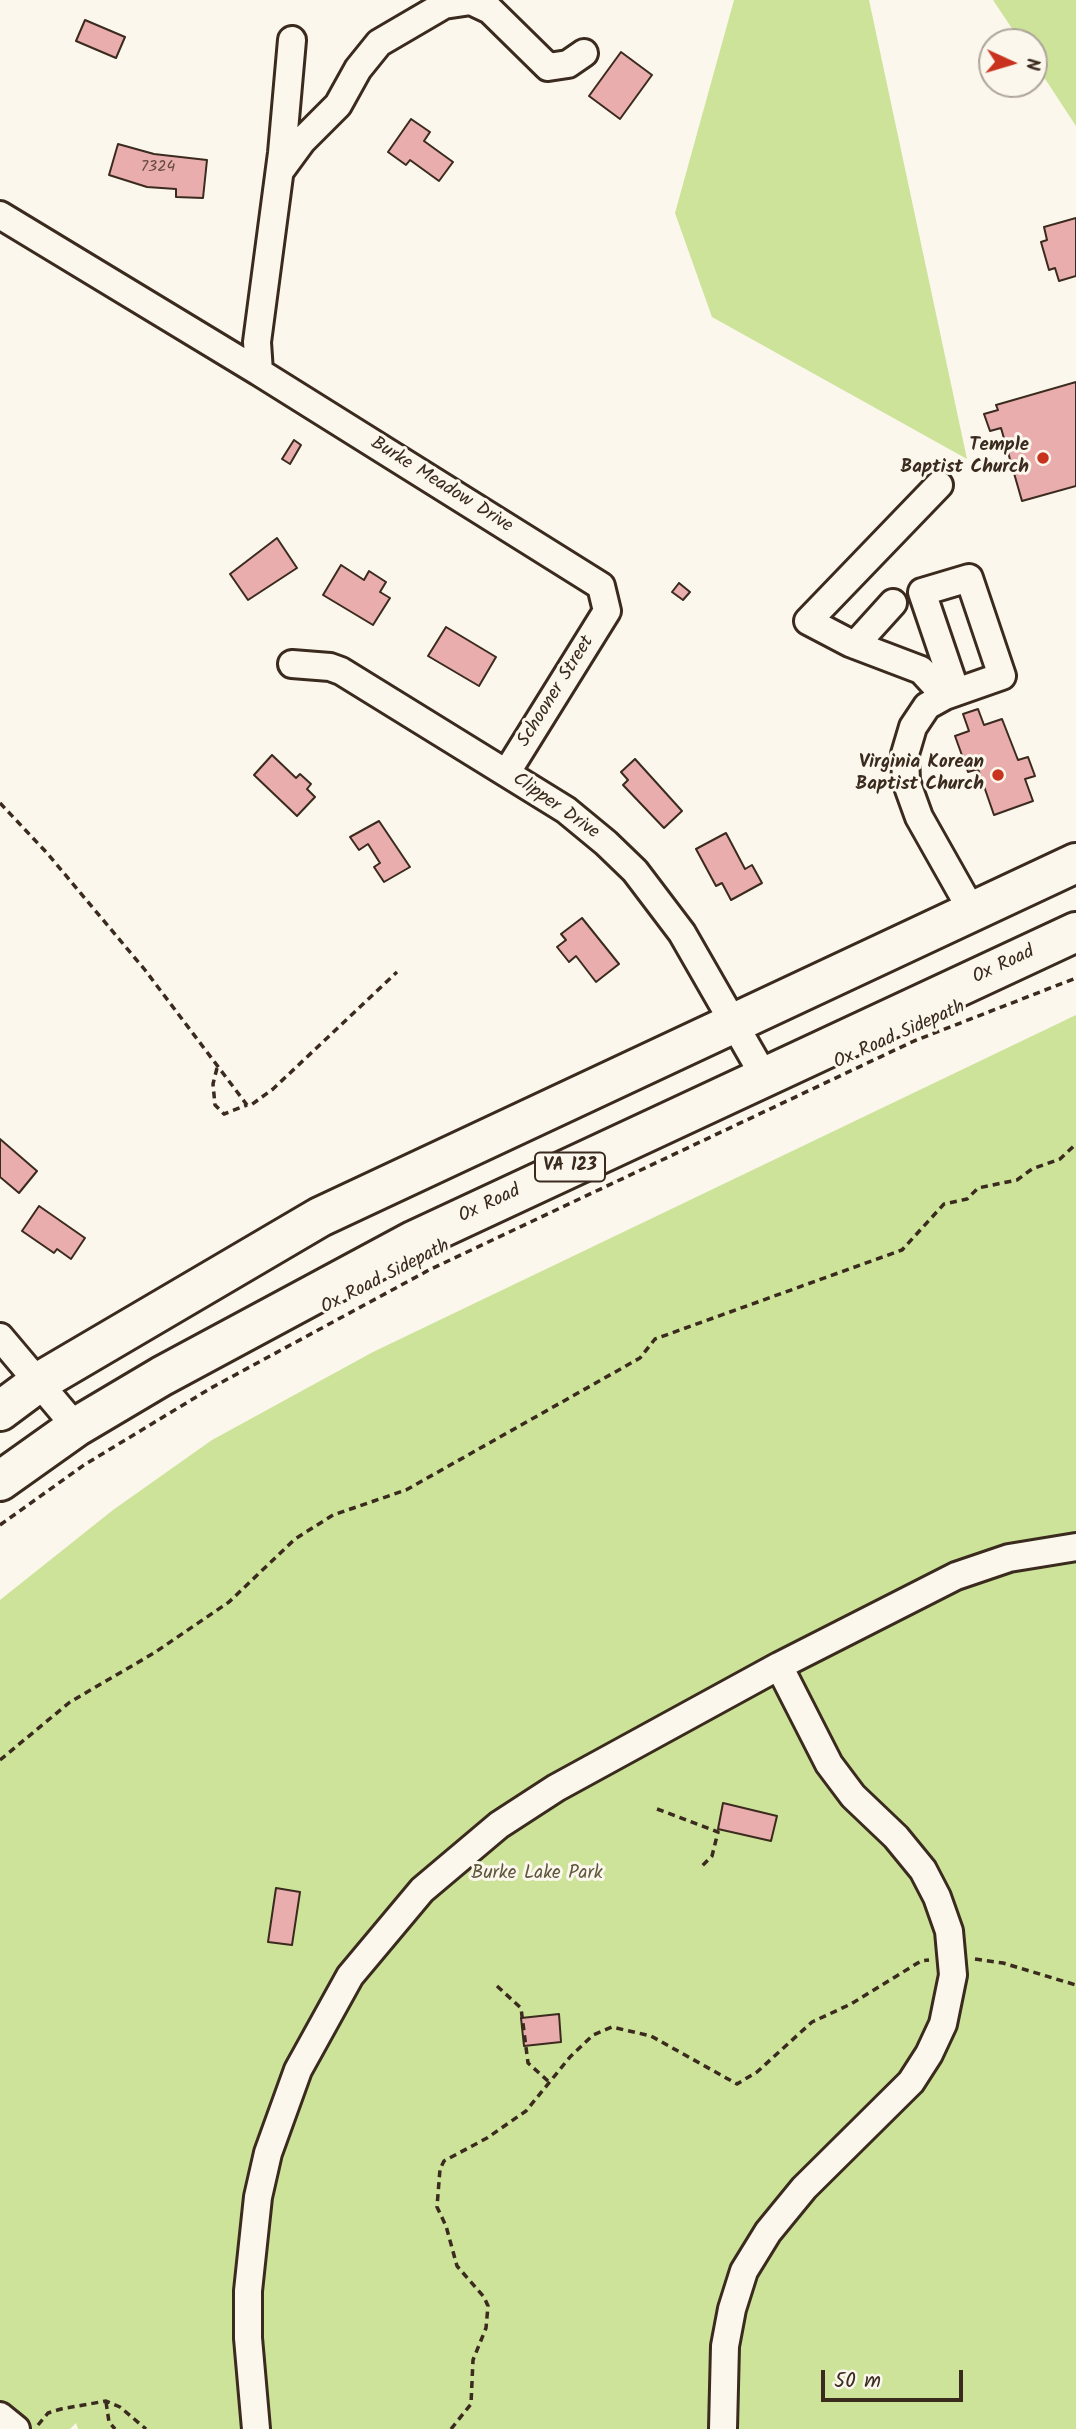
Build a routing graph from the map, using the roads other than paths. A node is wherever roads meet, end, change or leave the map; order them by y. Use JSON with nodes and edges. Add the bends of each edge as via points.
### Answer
{"nodes":[{"id":1,"x":292,"y":40,"type":"dead end"},
{"id":2,"x":584,"y":53,"type":"dead end"},
{"id":3,"x":279,"y":172,"type":"junction"},
{"id":4,"x":0,"y":215,"type":"edge"},
{"id":5,"x":259,"y":372,"type":"junction"},
{"id":6,"x":939,"y":485,"type":"dead end"},
{"id":7,"x":893,"y":603,"type":"dead end"},
{"id":8,"x":607,"y":611,"type":"joint"},
{"id":9,"x":855,"y":645,"type":"junction"},
{"id":10,"x":292,"y":664,"type":"dead end"},
{"id":11,"x":506,"y":772,"type":"junction"},
{"id":12,"x":1076,"y":863,"type":"edge"},
{"id":13,"x":972,"y":911,"type":"junction"},
{"id":14,"x":1076,"y":932,"type":"edge"},
{"id":15,"x":733,"y":1022,"type":"junction"},
{"id":16,"x":764,"y":1076,"type":"junction"},
{"id":17,"x":0,"y":1337,"type":"edge"},
{"id":18,"x":39,"y":1382,"type":"junction"},
{"id":19,"x":0,"y":1411,"type":"edge"},
{"id":20,"x":76,"y":1427,"type":"junction"},
{"id":21,"x":0,"y":1481,"type":"edge"},
{"id":22,"x":1076,"y":1547,"type":"edge"},
{"id":23,"x":779,"y":1666,"type":"junction"},
{"id":24,"x":0,"y":2416,"type":"edge"},
{"id":25,"x":16,"y":2429,"type":"edge"},
{"id":26,"x":256,"y":2429,"type":"edge"},
{"id":27,"x":723,"y":2429,"type":"edge"}],
"edges":[{"from":1,"to":3,"type":"street"},
{"from":2,"to":3,"type":"street","via":[[568,64],[548,67],[490,10],[471,1],[444,5],[379,43],[338,104]]},
{"from":3,"to":5,"type":"street","via":[[257,342]]},
{"from":4,"to":5,"type":"street","name":"Burke Meadow Drive"},
{"from":5,"to":8,"type":"street","name":"Burke Meadow Drive","via":[[601,586]]},
{"from":6,"to":9,"type":"street","via":[[808,621]]},
{"from":7,"to":9,"type":"street"},
{"from":8,"to":11,"type":"street","name":"Schooner Street"},
{"from":9,"to":13,"type":"street","via":[[920,670],[950,694],[928,706],[913,727],[905,754],[906,781],[919,817]]},
{"from":10,"to":11,"type":"street","name":"Clipper Drive","via":[[341,671]]},
{"from":11,"to":15,"type":"street","name":"Clipper Drive","via":[[566,810],[635,872],[682,933]]},
{"from":12,"to":13,"type":"highway"},
{"from":13,"to":15,"type":"highway"},
{"from":14,"to":16,"type":"highway","name":"Ox Road","number":"VA 123"},
{"from":15,"to":16,"type":"street","name":"Clipper Drive"},
{"from":15,"to":18,"type":"highway","via":[[320,1217]]},
{"from":16,"to":20,"type":"highway","name":"Ox Road","number":"VA 123","via":[[413,1241]]},
{"from":17,"to":18,"type":"street"},
{"from":18,"to":19,"type":"highway"},
{"from":18,"to":20,"type":"street"},
{"from":20,"to":21,"type":"highway","name":"Ox Road","number":"VA 123"},
{"from":22,"to":23,"type":"street","via":[[1009,1558],[956,1576]]},
{"from":23,"to":26,"type":"street","via":[[556,1788],[499,1825],[422,1890],[349,1976],[298,2070],[258,2197],[248,2291]]},
{"from":23,"to":27,"type":"street","via":[[829,1764],[923,1870],[949,1931],[953,1975],[943,2024],[911,2082],[804,2188],[744,2271],[725,2346]]},
{"from":24,"to":25,"type":"street"}]}
